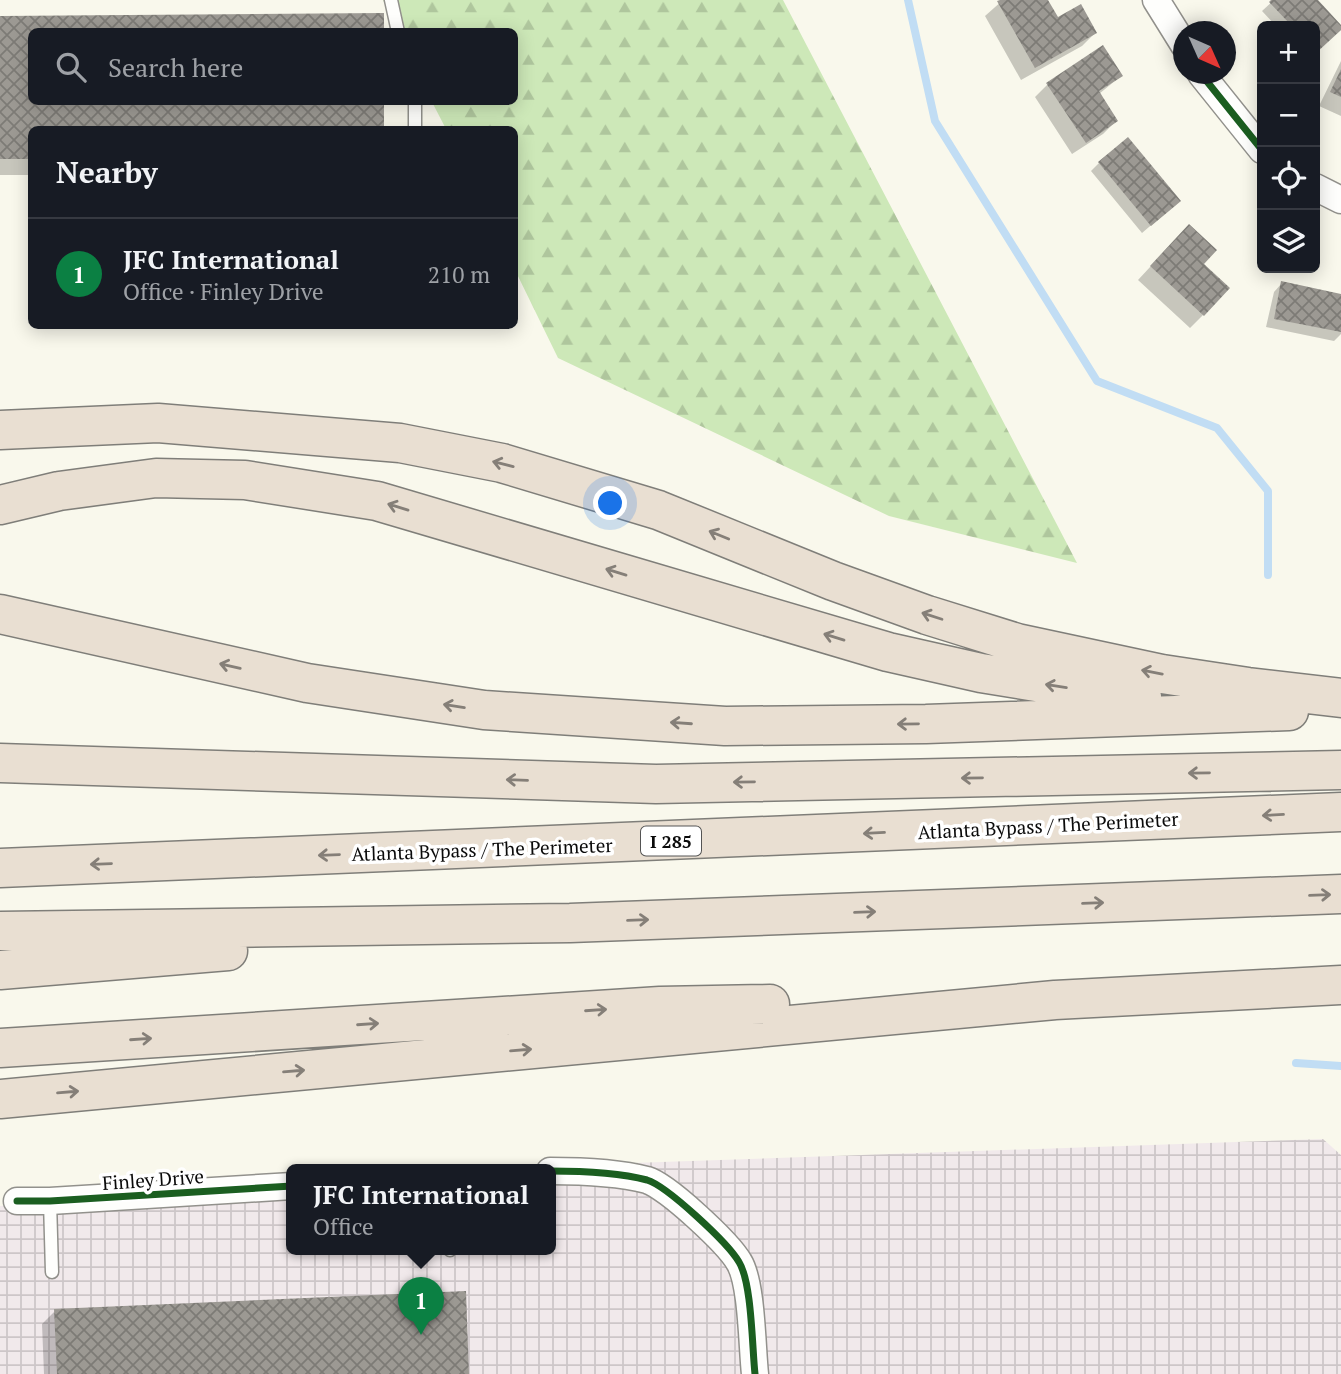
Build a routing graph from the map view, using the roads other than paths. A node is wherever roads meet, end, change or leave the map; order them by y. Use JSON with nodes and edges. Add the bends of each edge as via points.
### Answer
{"nodes":[{"id":1,"x":391,"y":0,"type":"edge"},
{"id":2,"x":1156,"y":0,"type":"edge"},
{"id":3,"x":1173,"y":27,"type":"edge"},
{"id":4,"x":397,"y":28,"type":"edge"},
{"id":5,"x":1209,"y":84,"type":"edge"},
{"id":6,"x":415,"y":105,"type":"edge"},
{"id":7,"x":415,"y":126,"type":"edge"},
{"id":8,"x":1260,"y":147,"type":"edge"},
{"id":9,"x":1320,"y":190,"type":"edge"},
{"id":10,"x":1341,"y":200,"type":"edge"},
{"id":11,"x":0,"y":430,"type":"edge"},
{"id":12,"x":0,"y":505,"type":"edge"},
{"id":13,"x":10,"y":616,"type":"edge"},
{"id":14,"x":1341,"y":698,"type":"edge"},
{"id":15,"x":1341,"y":709,"type":"edge"},
{"id":16,"x":1294,"y":710,"type":"junction"},
{"id":17,"x":0,"y":763,"type":"edge"},
{"id":18,"x":1341,"y":770,"type":"edge"},
{"id":19,"x":1341,"y":812,"type":"edge"},
{"id":20,"x":0,"y":868,"type":"edge"},
{"id":21,"x":1341,"y":894,"type":"edge"},
{"id":22,"x":570,"y":923,"type":"junction"},
{"id":23,"x":0,"y":931,"type":"edge"},
{"id":24,"x":0,"y":970,"type":"edge"},
{"id":25,"x":1341,"y":985,"type":"edge"},
{"id":26,"x":1055,"y":1000,"type":"junction"},
{"id":27,"x":0,"y":1048,"type":"edge"},
{"id":28,"x":0,"y":1099,"type":"edge"},
{"id":29,"x":556,"y":1171,"type":"edge"},
{"id":30,"x":286,"y":1186,"type":"edge"},
{"id":31,"x":17,"y":1201,"type":"dead end"},
{"id":32,"x":50,"y":1201,"type":"junction"},
{"id":33,"x":52,"y":1272,"type":"dead end"},
{"id":34,"x":755,"y":1374,"type":"edge"}],
"edges":[{"from":1,"to":4,"type":"lane"},
{"from":2,"to":3,"type":"street"},
{"from":5,"to":8,"type":"street"},
{"from":6,"to":7,"type":"lane"},
{"from":9,"to":10,"type":"street"},
{"from":14,"to":11,"type":"highway","one_way":true,"via":[[1162,674],[1017,643],[833,581],[658,510],[502,463],[400,443],[158,423]]},
{"from":16,"to":12,"type":"highway","one_way":true,"via":[[1085,690],[888,653],[377,501],[244,480],[156,478],[59,491]]},
{"from":16,"to":13,"type":"highway","one_way":true,"via":[[725,726],[484,710],[307,683]]},
{"from":15,"to":16,"type":"highway"},
{"from":18,"to":17,"type":"highway","one_way":true,"via":[[656,784]]},
{"from":19,"to":20,"type":"highway","name":"Atlanta Bypass / The Perimeter","number":"I 285","one_way":true},
{"from":22,"to":21,"type":"highway","one_way":true},
{"from":22,"to":23,"type":"highway"},
{"from":22,"to":24,"type":"highway"},
{"from":25,"to":26,"type":"highway"},
{"from":27,"to":26,"type":"highway","one_way":true,"via":[[660,1006]]},
{"from":28,"to":26,"type":"highway","one_way":true},
{"from":29,"to":34,"type":"street","via":[[650,1181],[704,1222],[740,1263]]},
{"from":30,"to":32,"type":"street","name":"Finley Drive"},
{"from":31,"to":32,"type":"street","name":"Finley Drive"},
{"from":32,"to":33,"type":"lane"}]}
